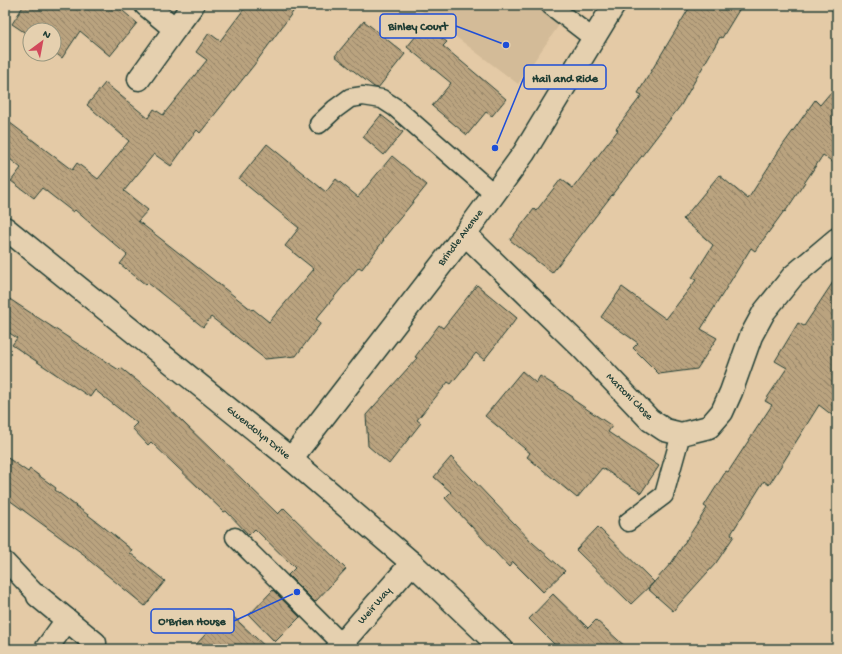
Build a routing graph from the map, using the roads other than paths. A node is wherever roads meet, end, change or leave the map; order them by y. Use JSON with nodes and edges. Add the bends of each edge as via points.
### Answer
{"nodes":[{"id":1,"x":146,"y":5,"type":"edge"},
{"id":2,"x":193,"y":5,"type":"edge"},
{"id":3,"x":550,"y":5,"type":"edge"},
{"id":4,"x":614,"y":5,"type":"edge"},
{"id":5,"x":175,"y":30,"type":"junction"},
{"id":6,"x":594,"y":39,"type":"junction"},
{"id":7,"x":139,"y":79,"type":"dead end"},
{"id":8,"x":319,"y":124,"type":"dead end"},
{"id":9,"x":494,"y":194,"type":"junction"},
{"id":10,"x":5,"y":228,"type":"edge"},
{"id":11,"x":465,"y":234,"type":"junction"},
{"id":12,"x":837,"y":240,"type":"edge"},
{"id":13,"x":681,"y":434,"type":"junction"},
{"id":14,"x":291,"y":459,"type":"junction"},
{"id":15,"x":628,"y":522,"type":"dead end"},
{"id":16,"x":235,"y":537,"type":"dead end"},
{"id":17,"x":5,"y":561,"type":"edge"},
{"id":18,"x":412,"y":563,"type":"junction"},
{"id":19,"x":38,"y":596,"type":"joint"},
{"id":20,"x":67,"y":620,"type":"junction"},
{"id":21,"x":95,"y":644,"type":"dead end"},
{"id":22,"x":339,"y":646,"type":"edge"},
{"id":23,"x":494,"y":646,"type":"edge"},
{"id":24,"x":46,"y":649,"type":"edge"}],
"edges":[{"from":1,"to":5,"type":"street"},
{"from":2,"to":5,"type":"street"},
{"from":3,"to":6,"type":"lane"},
{"from":4,"to":6,"type":"street","name":"Brindle Avenue"},
{"from":5,"to":7,"type":"street"},
{"from":6,"to":9,"type":"street","name":"Brindle Avenue","via":[[524,153]]},
{"from":8,"to":9,"type":"lane","via":[[350,98],[363,96],[382,99],[396,108]]},
{"from":9,"to":11,"type":"street","name":"Brindle Avenue"},
{"from":10,"to":14,"type":"street","name":"Gwendolyn Drive"},
{"from":11,"to":13,"type":"street","name":"Marconi Close","via":[[579,345],[650,420],[665,430]]},
{"from":11,"to":14,"type":"street","name":"Brindle Avenue"},
{"from":12,"to":13,"type":"street","via":[[793,276],[764,312],[751,336],[722,412],[709,427]]},
{"from":13,"to":15,"type":"lane","via":[[664,495]]},
{"from":14,"to":18,"type":"street","name":"Gwendolyn Drive"},
{"from":16,"to":22,"type":"lane"},
{"from":17,"to":19,"type":"lane"},
{"from":18,"to":22,"type":"street","name":"Weir Way"},
{"from":18,"to":23,"type":"street","name":"Gwendolyn Drive"},
{"from":19,"to":20,"type":"street"},
{"from":20,"to":21,"type":"street"},
{"from":20,"to":24,"type":"street"}]}
